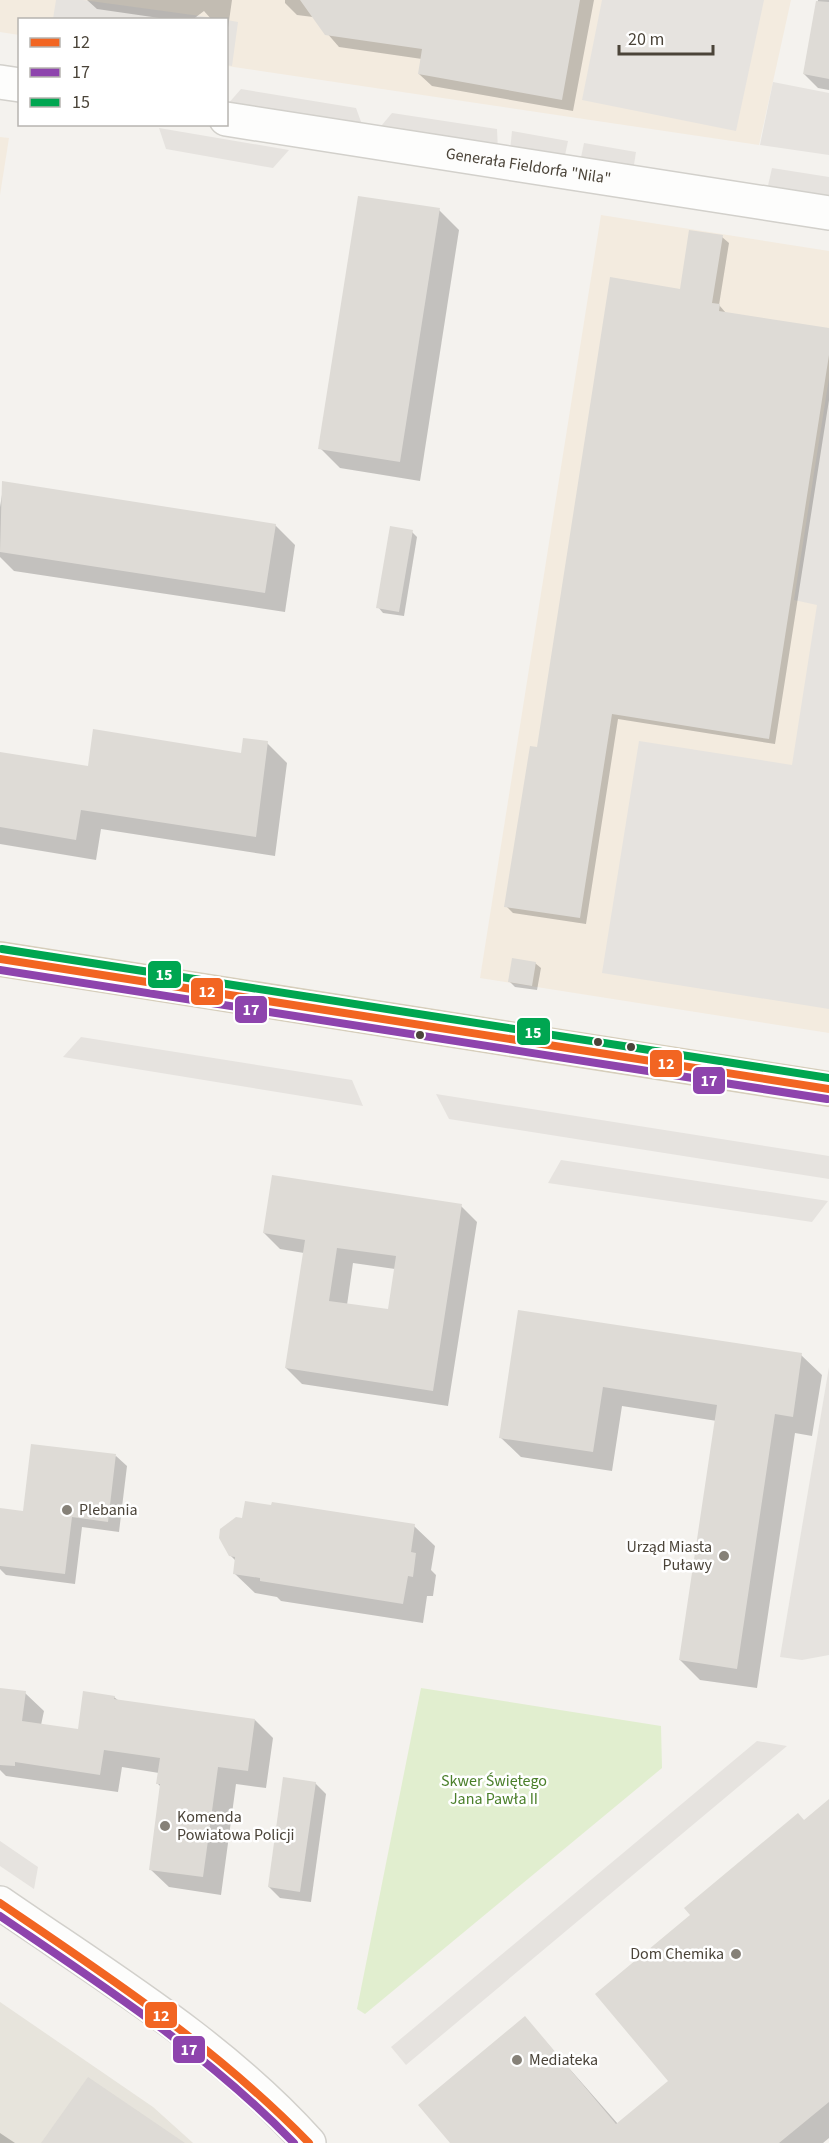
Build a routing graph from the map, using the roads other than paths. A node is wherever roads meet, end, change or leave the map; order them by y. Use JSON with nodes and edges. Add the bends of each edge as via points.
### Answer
{"nodes":[{"id":1,"x":0,"y":82,"type":"edge"},
{"id":2,"x":18,"y":85,"type":"edge"},
{"id":3,"x":228,"y":119,"type":"edge"},
{"id":4,"x":829,"y":213,"type":"edge"},
{"id":5,"x":0,"y":959,"type":"edge"},
{"id":6,"x":829,"y":1089,"type":"edge"},
{"id":7,"x":0,"y":1903,"type":"edge"},
{"id":8,"x":309,"y":2143,"type":"edge"}],
"edges":[{"from":1,"to":2,"type":"street"},
{"from":3,"to":4,"type":"street","name":"Generała Fieldorfa \"Nila\""},
{"from":5,"to":6,"type":"main road"},
{"from":7,"to":8,"type":"street","via":[[236,2070]]}]}
